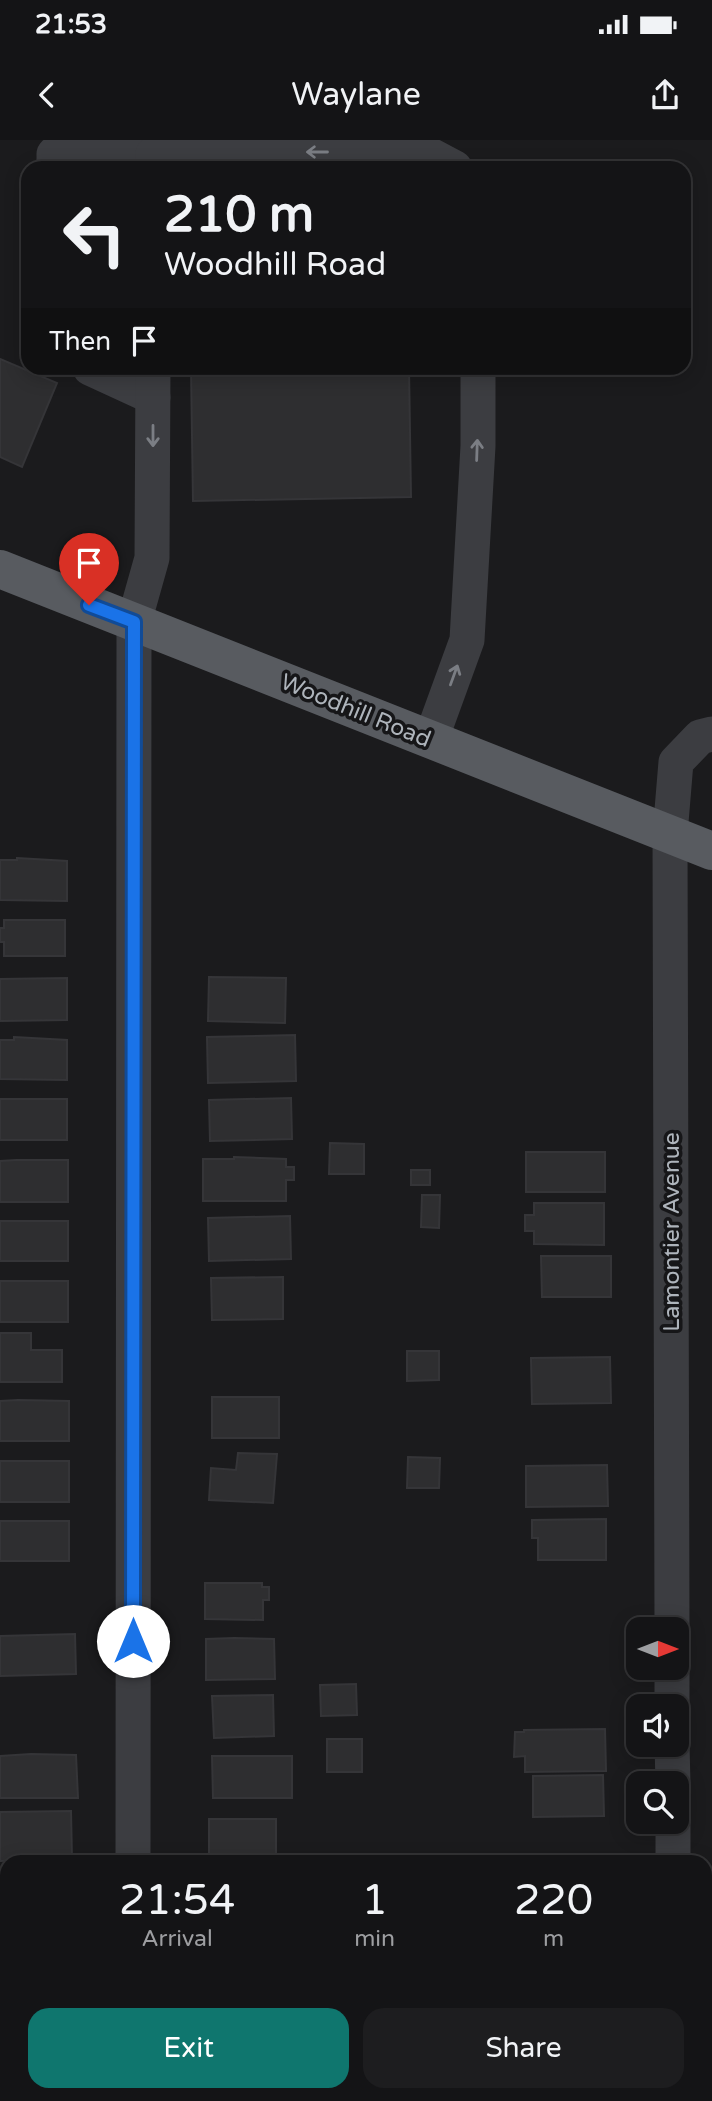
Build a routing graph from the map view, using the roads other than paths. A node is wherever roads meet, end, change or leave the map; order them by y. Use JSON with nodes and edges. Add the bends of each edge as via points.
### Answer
{"nodes":[{"id":1,"x":54,"y":161,"type":"edge"},
{"id":2,"x":153,"y":161,"type":"edge"},
{"id":3,"x":442,"y":161,"type":"edge"},
{"id":4,"x":122,"y":375,"type":"edge"},
{"id":5,"x":478,"y":375,"type":"edge"},
{"id":6,"x":153,"y":382,"type":"edge"},
{"id":7,"x":0,"y":569,"type":"edge"},
{"id":8,"x":134,"y":622,"type":"junction"},
{"id":9,"x":712,"y":734,"type":"edge"},
{"id":10,"x":431,"y":739,"type":"junction"},
{"id":11,"x":670,"y":834,"type":"junction"},
{"id":12,"x":712,"y":851,"type":"edge"},
{"id":13,"x":672,"y":1617,"type":"edge"},
{"id":14,"x":673,"y":1834,"type":"edge"},
{"id":15,"x":133,"y":1855,"type":"edge"},
{"id":16,"x":673,"y":1855,"type":"edge"}],
"edges":[{"from":1,"to":2,"type":"street","via":[[54,154]]},
{"from":3,"to":2,"type":"street","one_way":true,"via":[[425,152]]},
{"from":4,"to":6,"type":"street"},
{"from":10,"to":5,"type":"street","one_way":true,"via":[[467,640]]},
{"from":6,"to":8,"type":"street","one_way":true,"via":[[152,558]]},
{"from":7,"to":8,"type":"main road","name":"Woodhill Road"},
{"from":8,"to":10,"type":"main road","name":"Woodhill Road"},
{"from":8,"to":15,"type":"street"},
{"from":9,"to":11,"type":"street","name":"Lamontier Avenue","via":[[700,737],[677,762]]},
{"from":10,"to":11,"type":"main road","name":"Woodhill Road"},
{"from":11,"to":12,"type":"main road","name":"Woodhill Road"},
{"from":11,"to":13,"type":"street","name":"Lamontier Avenue"},
{"from":14,"to":16,"type":"street"}]}
